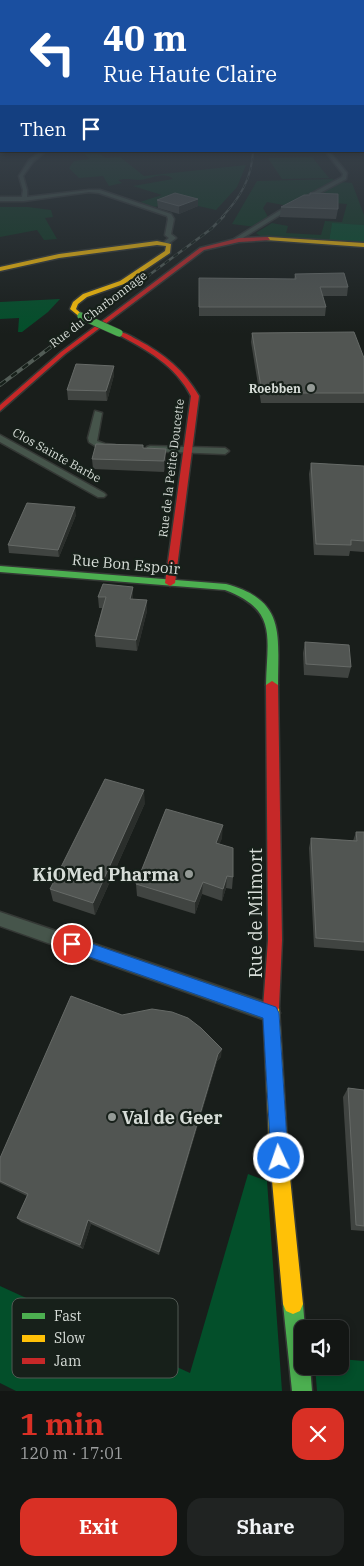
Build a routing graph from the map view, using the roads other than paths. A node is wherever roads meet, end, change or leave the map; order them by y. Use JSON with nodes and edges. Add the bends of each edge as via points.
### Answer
{"nodes":[{"id":1,"x":134,"y":204,"type":"edge"},
{"id":2,"x":296,"y":204,"type":"edge"},
{"id":3,"x":236,"y":240,"type":"junction"},
{"id":4,"x":169,"y":241,"type":"junction"},
{"id":5,"x":364,"y":245,"type":"edge"},
{"id":6,"x":0,"y":269,"type":"edge"},
{"id":7,"x":0,"y":409,"type":"edge"},
{"id":8,"x":98,"y":413,"type":"dead end"},
{"id":9,"x":0,"y":438,"type":"edge"},
{"id":10,"x":122,"y":448,"type":"edge"},
{"id":11,"x":141,"y":448,"type":"edge"},
{"id":12,"x":188,"y":450,"type":"junction"},
{"id":13,"x":225,"y":452,"type":"dead end"},
{"id":14,"x":101,"y":494,"type":"dead end"},
{"id":15,"x":0,"y":569,"type":"edge"},
{"id":16,"x":170,"y":583,"type":"junction"},
{"id":17,"x":248,"y":594,"type":"joint"},
{"id":18,"x":0,"y":919,"type":"edge"},
{"id":19,"x":271,"y":1013,"type":"junction"},
{"id":20,"x":302,"y":1391,"type":"edge"}],
"edges":[{"from":1,"to":4,"type":"street","via":[[169,216]]},
{"from":2,"to":3,"type":"street"},
{"from":3,"to":5,"type":"street","name":"Rue du Charbonnage"},
{"from":3,"to":7,"type":"street","name":"Rue du Charbonnage","via":[[202,249],[78,341]]},
{"from":4,"to":6,"type":"street"},
{"from":4,"to":12,"type":"street","name":"Rue de la Petite Doucette","bridge":true,"via":[[168,252],[110,288],[77,300],[74,309],[81,316],[168,361],[191,384],[195,396]]},
{"from":8,"to":10,"type":"street","via":[[93,442],[103,447]]},
{"from":9,"to":14,"type":"street","name":"Clos Sainte Barbe"},
{"from":11,"to":12,"type":"street"},
{"from":12,"to":13,"type":"street"},
{"from":12,"to":16,"type":"street","name":"Rue de la Petite Doucette"},
{"from":15,"to":16,"type":"street","name":"Rue Bon Espoir"},
{"from":16,"to":17,"type":"street","name":"Rue Bon Espoir","via":[[226,587]]},
{"from":17,"to":19,"type":"street","name":"Rue de Milmort","via":[[267,609],[271,621],[274,940]]},
{"from":18,"to":19,"type":"street"},
{"from":19,"to":20,"type":"street","name":"Rue de Milmort","via":[[279,1158]]}]}
